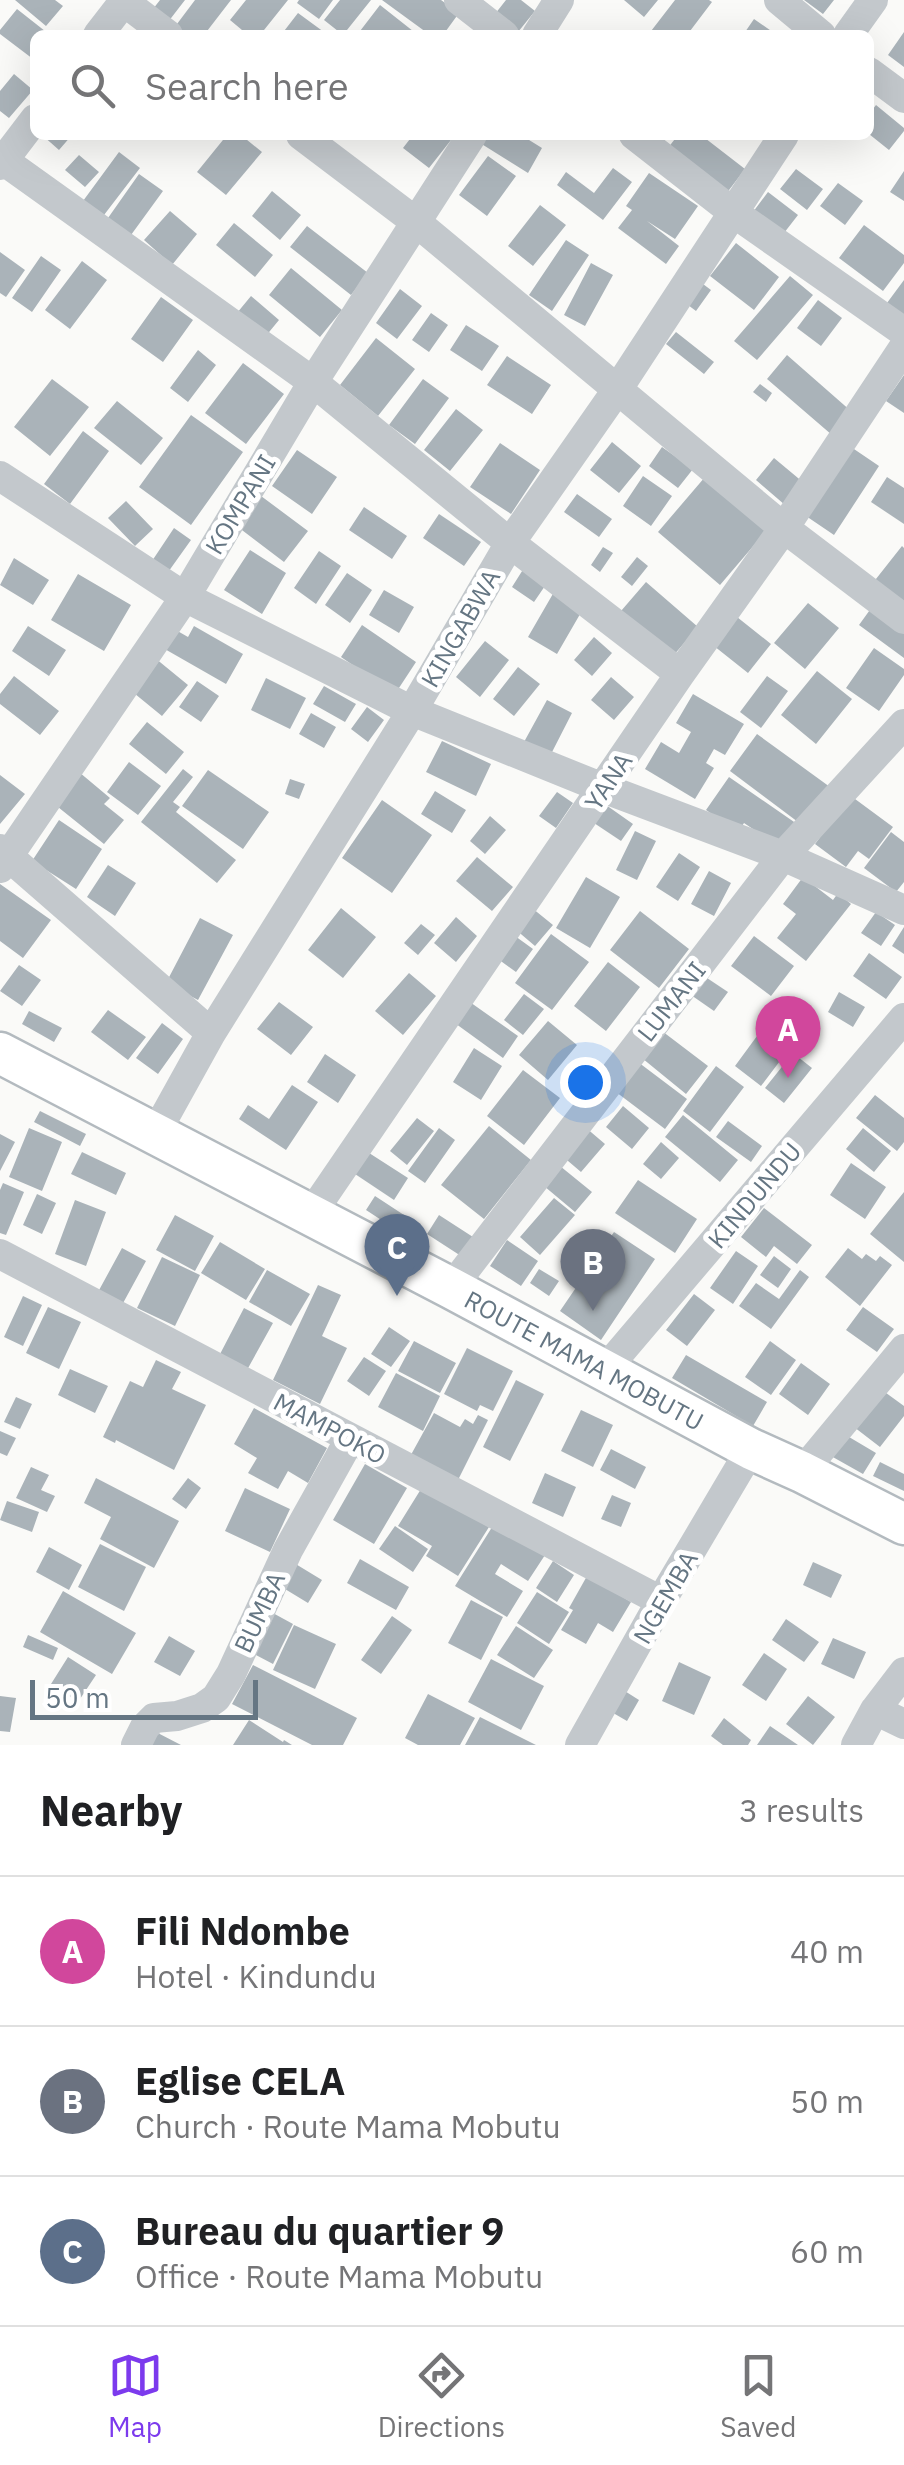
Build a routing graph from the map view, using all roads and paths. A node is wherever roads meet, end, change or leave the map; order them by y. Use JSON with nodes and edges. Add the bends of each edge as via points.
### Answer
{"nodes":[{"id":1,"x":124,"y":0,"type":"edge"},
{"id":2,"x":459,"y":0,"type":"edge"},
{"id":3,"x":559,"y":0,"type":"edge"},
{"id":4,"x":778,"y":0,"type":"edge"},
{"id":5,"x":873,"y":0,"type":"edge"},
{"id":6,"x":102,"y":30,"type":"edge"},
{"id":7,"x":162,"y":30,"type":"edge"},
{"id":8,"x":498,"y":30,"type":"edge"},
{"id":9,"x":540,"y":30,"type":"edge"},
{"id":10,"x":814,"y":30,"type":"edge"},
{"id":11,"x":852,"y":30,"type":"edge"},
{"id":12,"x":874,"y":76,"type":"edge"},
{"id":13,"x":904,"y":98,"type":"edge"},
{"id":14,"x":30,"y":124,"type":"edge"},
{"id":15,"x":308,"y":140,"type":"edge"},
{"id":16,"x":469,"y":140,"type":"edge"},
{"id":17,"x":640,"y":140,"type":"edge"},
{"id":18,"x":781,"y":140,"type":"edge"},
{"id":19,"x":1,"y":161,"type":"edge"},
{"id":20,"x":734,"y":213,"type":"junction"},
{"id":21,"x":416,"y":222,"type":"junction"},
{"id":22,"x":904,"y":332,"type":"edge"},
{"id":23,"x":904,"y":347,"type":"edge"},
{"id":24,"x":313,"y":382,"type":"junction"},
{"id":25,"x":617,"y":390,"type":"junction"},
{"id":26,"x":0,"y":476,"type":"edge"},
{"id":27,"x":784,"y":528,"type":"junction"},
{"id":28,"x":510,"y":543,"type":"junction"},
{"id":29,"x":186,"y":597,"type":"junction"},
{"id":30,"x":904,"y":619,"type":"edge"},
{"id":31,"x":680,"y":674,"type":"junction"},
{"id":32,"x":412,"y":711,"type":"junction"},
{"id":33,"x":904,"y":724,"type":"edge"},
{"id":34,"x":603,"y":788,"type":"junction"},
{"id":35,"x":783,"y":856,"type":"junction"},
{"id":36,"x":3,"y":857,"type":"edge"},
{"id":37,"x":904,"y":910,"type":"edge"},
{"id":38,"x":904,"y":1018,"type":"edge"},
{"id":39,"x":211,"y":1033,"type":"junction"},
{"id":40,"x":0,"y":1052,"type":"edge"},
{"id":41,"x":155,"y":1134,"type":"junction"},
{"id":42,"x":310,"y":1214,"type":"junction"},
{"id":43,"x":0,"y":1254,"type":"edge"},
{"id":44,"x":451,"y":1288,"type":"junction"},
{"id":45,"x":904,"y":1349,"type":"edge"},
{"id":46,"x":604,"y":1372,"type":"junction"},
{"id":47,"x":350,"y":1438,"type":"junction"},
{"id":48,"x":751,"y":1450,"type":"junction"},
{"id":49,"x":802,"y":1472,"type":"junction"},
{"id":50,"x":904,"y":1524,"type":"edge"},
{"id":51,"x":661,"y":1601,"type":"junction"},
{"id":52,"x":904,"y":1672,"type":"edge"},
{"id":53,"x":875,"y":1710,"type":"junction"},
{"id":54,"x":904,"y":1724,"type":"edge"},
{"id":55,"x":136,"y":1745,"type":"edge"},
{"id":56,"x":580,"y":1745,"type":"edge"},
{"id":57,"x":856,"y":1745,"type":"edge"}],
"edges":[{"from":1,"to":6,"type":"street"},
{"from":1,"to":7,"type":"street"},
{"from":2,"to":8,"type":"street"},
{"from":3,"to":9,"type":"street"},
{"from":4,"to":10,"type":"street"},
{"from":5,"to":11,"type":"street"},
{"from":12,"to":13,"type":"street"},
{"from":14,"to":19,"type":"street"},
{"from":15,"to":21,"type":"street"},
{"from":16,"to":21,"type":"street","name":"KOMPANI"},
{"from":17,"to":20,"type":"street"},
{"from":18,"to":20,"type":"street","name":"KINGABWA"},
{"from":19,"to":24,"type":"street"},
{"from":20,"to":22,"type":"street"},
{"from":20,"to":25,"type":"street","name":"KINGABWA"},
{"from":21,"to":24,"type":"street","name":"KOMPANI"},
{"from":21,"to":25,"type":"street"},
{"from":23,"to":27,"type":"street","name":"YANA"},
{"from":24,"to":28,"type":"street"},
{"from":24,"to":29,"type":"street","name":"KOMPANI"},
{"from":25,"to":27,"type":"street"},
{"from":25,"to":28,"type":"street","name":"KINGABWA"},
{"from":26,"to":29,"type":"street"},
{"from":27,"to":30,"type":"street"},
{"from":27,"to":31,"type":"street","name":"YANA"},
{"from":28,"to":31,"type":"street"},
{"from":28,"to":32,"type":"street","name":"KINGABWA"},
{"from":29,"to":32,"type":"street"},
{"from":29,"to":36,"type":"street","name":"KOMPANI"},
{"from":31,"to":34,"type":"street","name":"YANA"},
{"from":32,"to":34,"type":"street"},
{"from":32,"to":39,"type":"street","name":"KINGABWA"},
{"from":33,"to":35,"type":"street","name":"LUMANI"},
{"from":34,"to":35,"type":"street"},
{"from":34,"to":42,"type":"street","name":"YANA"},
{"from":35,"to":37,"type":"street"},
{"from":35,"to":44,"type":"street","name":"LUMANI"},
{"from":36,"to":39,"type":"street"},
{"from":38,"to":46,"type":"street","name":"KINDUNDU"},
{"from":39,"to":41,"type":"street","name":"KINGABWA"},
{"from":40,"to":41,"type":"street","name":"ROUTE MAMA MOBUTU"},
{"from":41,"to":42,"type":"street","name":"ROUTE MAMA MOBUTU"},
{"from":42,"to":44,"type":"street","name":"ROUTE MAMA MOBUTU"},
{"from":43,"to":47,"type":"street","name":"MAMPOKO"},
{"from":44,"to":46,"type":"street","name":"ROUTE MAMA MOBUTU"},
{"from":45,"to":49,"type":"street"},
{"from":46,"to":48,"type":"street","name":"ROUTE MAMA MOBUTU"},
{"from":47,"to":51,"type":"street","name":"MAMPOKO"},
{"from":47,"to":55,"type":"street","name":"BUMBA","via":[[216,1698],[202,1708],[154,1718]]},
{"from":48,"to":49,"type":"street","name":"ROUTE MAMA MOBUTU"},
{"from":48,"to":51,"type":"street","name":"NGEMBA"},
{"from":49,"to":50,"type":"street","name":"ROUTE MAMA MOBUTU"},
{"from":51,"to":56,"type":"street","name":"NGEMBA"},
{"from":52,"to":53,"type":"street"},
{"from":53,"to":54,"type":"street"},
{"from":53,"to":57,"type":"street"}]}
